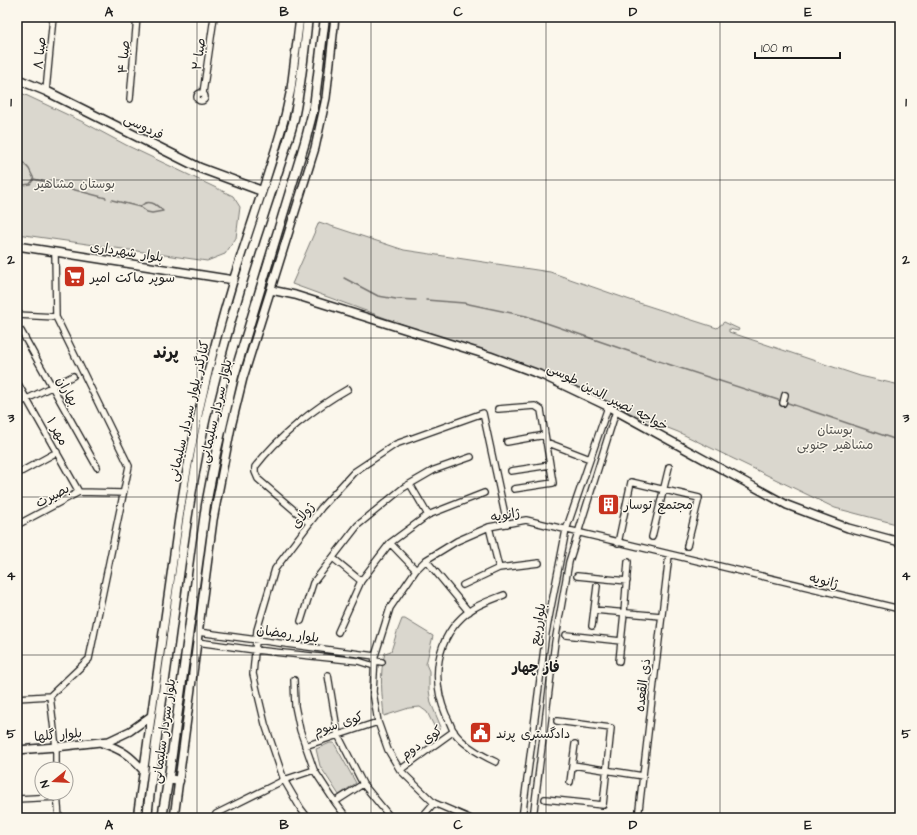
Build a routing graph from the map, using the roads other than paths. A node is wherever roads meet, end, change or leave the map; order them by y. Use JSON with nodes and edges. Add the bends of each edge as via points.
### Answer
{"nodes":[{"id":1,"x":54,"y":17,"type":"edge"},
{"id":2,"x":137,"y":17,"type":"edge"},
{"id":3,"x":214,"y":17,"type":"edge"},
{"id":4,"x":300,"y":17,"type":"edge"},
{"id":5,"x":308,"y":17,"type":"edge"},
{"id":6,"x":325,"y":17,"type":"edge"},
{"id":7,"x":335,"y":17,"type":"edge"},
{"id":8,"x":17,"y":79,"type":"edge"},
{"id":9,"x":46,"y":92,"type":"junction"},
{"id":10,"x":203,"y":93,"type":"dead end"},
{"id":11,"x":130,"y":99,"type":"dead end"},
{"id":12,"x":262,"y":190,"type":"junction"},
{"id":13,"x":250,"y":228,"type":"junction"},
{"id":14,"x":17,"y":246,"type":"edge"},
{"id":15,"x":253,"y":250,"type":"junction"},
{"id":16,"x":55,"y":252,"type":"junction"},
{"id":17,"x":234,"y":280,"type":"junction"},
{"id":18,"x":271,"y":290,"type":"junction"},
{"id":19,"x":17,"y":315,"type":"edge"},
{"id":20,"x":56,"y":317,"type":"junction"},
{"id":21,"x":17,"y":333,"type":"edge"},
{"id":22,"x":73,"y":376,"type":"dead end"},
{"id":23,"x":243,"y":378,"type":"junction"},
{"id":24,"x":17,"y":382,"type":"edge"},
{"id":25,"x":53,"y":386,"type":"junction"},
{"id":26,"x":348,"y":389,"type":"dead end"},
{"id":27,"x":785,"y":395,"type":"dead end"},
{"id":28,"x":27,"y":398,"type":"junction"},
{"id":29,"x":228,"y":398,"type":"junction"},
{"id":30,"x":783,"y":403,"type":"dead end"},
{"id":31,"x":17,"y":404,"type":"edge"},
{"id":32,"x":608,"y":407,"type":"junction"},
{"id":33,"x":498,"y":409,"type":"dead end"},
{"id":34,"x":616,"y":411,"type":"junction"},
{"id":35,"x":231,"y":427,"type":"junction"},
{"id":36,"x":545,"y":434,"type":"junction"},
{"id":37,"x":507,"y":442,"type":"dead end"},
{"id":38,"x":546,"y":442,"type":"junction"},
{"id":39,"x":57,"y":452,"type":"junction"},
{"id":40,"x":471,"y":457,"type":"dead end"},
{"id":41,"x":590,"y":459,"type":"junction"},
{"id":42,"x":550,"y":465,"type":"junction"},
{"id":43,"x":97,"y":467,"type":"dead end"},
{"id":44,"x":669,"y":467,"type":"dead end"},
{"id":45,"x":511,"y":471,"type":"dead end"},
{"id":46,"x":17,"y":474,"type":"edge"},
{"id":47,"x":410,"y":484,"type":"junction"},
{"id":48,"x":514,"y":489,"type":"dead end"},
{"id":49,"x":664,"y":490,"type":"junction"},
{"id":50,"x":80,"y":492,"type":"junction"},
{"id":51,"x":123,"y":493,"type":"junction"},
{"id":52,"x":484,"y":493,"type":"dead end"},
{"id":53,"x":428,"y":515,"type":"junction"},
{"id":54,"x":309,"y":524,"type":"junction"},
{"id":55,"x":507,"y":524,"type":"junction"},
{"id":56,"x":17,"y":525,"type":"edge"},
{"id":57,"x":489,"y":527,"type":"junction"},
{"id":58,"x":566,"y":530,"type":"junction"},
{"id":59,"x":578,"y":532,"type":"junction"},
{"id":60,"x":652,"y":537,"type":"dead end"},
{"id":61,"x":900,"y":542,"type":"edge"},
{"id":62,"x":390,"y":543,"type":"junction"},
{"id":63,"x":618,"y":543,"type":"junction"},
{"id":64,"x":687,"y":546,"type":"dead end"},
{"id":65,"x":668,"y":554,"type":"junction"},
{"id":66,"x":333,"y":558,"type":"junction"},
{"id":67,"x":426,"y":560,"type":"junction"},
{"id":68,"x":628,"y":562,"type":"dead end"},
{"id":69,"x":538,"y":563,"type":"dead end"},
{"id":70,"x":499,"y":568,"type":"junction"},
{"id":71,"x":416,"y":570,"type":"junction"},
{"id":72,"x":578,"y":576,"type":"dead end"},
{"id":73,"x":361,"y":581,"type":"junction"},
{"id":74,"x":627,"y":581,"type":"junction"},
{"id":75,"x":463,"y":585,"type":"dead end"},
{"id":76,"x":597,"y":586,"type":"dead end"},
{"id":77,"x":504,"y":595,"type":"dead end"},
{"id":78,"x":900,"y":609,"type":"edge"},
{"id":79,"x":594,"y":610,"type":"junction"},
{"id":80,"x":469,"y":612,"type":"junction"},
{"id":81,"x":624,"y":612,"type":"junction"},
{"id":82,"x":661,"y":616,"type":"junction"},
{"id":83,"x":301,"y":621,"type":"dead end"},
{"id":84,"x":592,"y":626,"type":"dead end"},
{"id":85,"x":198,"y":632,"type":"junction"},
{"id":86,"x":338,"y":632,"type":"dead end"},
{"id":87,"x":163,"y":635,"type":"junction"},
{"id":88,"x":566,"y":635,"type":"dead end"},
{"id":89,"x":256,"y":640,"type":"junction"},
{"id":90,"x":545,"y":641,"type":"junction"},
{"id":91,"x":621,"y":641,"type":"junction"},
{"id":92,"x":197,"y":642,"type":"junction"},
{"id":93,"x":555,"y":642,"type":"junction"},
{"id":94,"x":255,"y":650,"type":"junction"},
{"id":95,"x":169,"y":652,"type":"junction"},
{"id":96,"x":375,"y":661,"type":"junction"},
{"id":97,"x":619,"y":661,"type":"dead end"},
{"id":98,"x":382,"y":662,"type":"dead end"},
{"id":99,"x":158,"y":664,"type":"junction"},
{"id":100,"x":328,"y":675,"type":"dead end"},
{"id":101,"x":294,"y":680,"type":"dead end"},
{"id":102,"x":50,"y":696,"type":"junction"},
{"id":103,"x":17,"y":698,"type":"edge"},
{"id":104,"x":151,"y":716,"type":"junction"},
{"id":105,"x":378,"y":722,"type":"junction"},
{"id":106,"x":557,"y":722,"type":"dead end"},
{"id":107,"x":454,"y":732,"type":"junction"},
{"id":108,"x":338,"y":735,"type":"junction"},
{"id":109,"x":100,"y":743,"type":"junction"},
{"id":110,"x":575,"y":744,"type":"dead end"},
{"id":111,"x":305,"y":746,"type":"junction"},
{"id":112,"x":56,"y":747,"type":"junction"},
{"id":113,"x":17,"y":750,"type":"edge"},
{"id":114,"x":56,"y":761,"type":"edge"},
{"id":115,"x":496,"y":762,"type":"dead end"},
{"id":116,"x":573,"y":765,"type":"junction"},
{"id":117,"x":314,"y":770,"type":"junction"},
{"id":118,"x":400,"y":770,"type":"junction"},
{"id":119,"x":606,"y":770,"type":"junction"},
{"id":120,"x":144,"y":771,"type":"junction"},
{"id":121,"x":643,"y":776,"type":"junction"},
{"id":122,"x":169,"y":779,"type":"junction"},
{"id":123,"x":284,"y":780,"type":"junction"},
{"id":124,"x":179,"y":781,"type":"junction"},
{"id":125,"x":570,"y":782,"type":"dead end"},
{"id":126,"x":363,"y":784,"type":"junction"},
{"id":127,"x":34,"y":797,"type":"edge"},
{"id":128,"x":17,"y":799,"type":"edge"},
{"id":129,"x":545,"y":799,"type":"dead end"},
{"id":130,"x":58,"y":801,"type":"edge"},
{"id":131,"x":335,"y":802,"type":"junction"},
{"id":132,"x":434,"y":803,"type":"junction"},
{"id":133,"x":59,"y":818,"type":"edge"},
{"id":134,"x":137,"y":818,"type":"edge"},
{"id":135,"x":146,"y":818,"type":"edge"},
{"id":136,"x":162,"y":818,"type":"edge"},
{"id":137,"x":174,"y":818,"type":"edge"},
{"id":138,"x":214,"y":818,"type":"edge"},
{"id":139,"x":308,"y":818,"type":"edge"},
{"id":140,"x":347,"y":818,"type":"edge"},
{"id":141,"x":391,"y":818,"type":"edge"},
{"id":142,"x":421,"y":818,"type":"edge"},
{"id":143,"x":469,"y":818,"type":"edge"},
{"id":144,"x":522,"y":818,"type":"edge"},
{"id":145,"x":533,"y":818,"type":"edge"},
{"id":146,"x":638,"y":818,"type":"edge"}],
"edges":[{"from":1,"to":9,"type":"street","name":"صبا ۸"},
{"from":2,"to":11,"type":"street","name":"صبا ۴"},
{"from":3,"to":10,"type":"street","name":"صبا ۲"},
{"from":4,"to":12,"type":"street","name":"کنارگذر بلوار سردار سلیمانی","via":[[291,89]]},
{"from":5,"to":15,"type":"main road","name":"بلوار سردار سلیمانی","via":[[301,82],[293,122]]},
{"from":6,"to":29,"type":"main road","name":"بلوار سردار سلیمانی","via":[[314,107]]},
{"from":7,"to":18,"type":"street","via":[[320,127]]},
{"from":8,"to":9,"type":"main road","name":"فردوسی"},
{"from":9,"to":12,"type":"main road","name":"فردوسی","via":[[200,168]]},
{"from":12,"to":13,"type":"street","name":"کنارگذر بلوار سردار سلیمانی"},
{"from":13,"to":15,"type":"street"},
{"from":13,"to":17,"type":"street","name":"کنارگذر بلوار سردار سلیمانی"},
{"from":14,"to":16,"type":"street","name":"بلوار شهرداری"},
{"from":15,"to":95,"type":"main road","name":"بلوار سردار سلیمانی","via":[[210,399],[201,440]]},
{"from":16,"to":17,"type":"street","name":"بلوار شهرداری"},
{"from":16,"to":20,"type":"street"},
{"from":17,"to":87,"type":"street","name":"کنارگذر بلوار سردار سلیمانی","via":[[217,337],[184,480]]},
{"from":18,"to":23,"type":"street"},
{"from":18,"to":32,"type":"street","name":"خواجه نصیر الدین طوسی","via":[[295,295],[490,356],[544,376]]},
{"from":19,"to":20,"type":"street"},
{"from":20,"to":51,"type":"street","via":[[129,466]]},
{"from":21,"to":25,"type":"street","name":"بهاران","via":[[21,331]]},
{"from":22,"to":25,"type":"street"},
{"from":23,"to":29,"type":"street"},
{"from":23,"to":35,"type":"street"},
{"from":24,"to":28,"type":"street","name":"مهر ۱"},
{"from":25,"to":28,"type":"street"},
{"from":25,"to":43,"type":"street","name":"بهاران"},
{"from":26,"to":54,"type":"street","via":[[306,417],[284,436],[256,467],[258,479]]},
{"from":27,"to":30,"type":"street"},
{"from":28,"to":31,"type":"street"},
{"from":28,"to":39,"type":"street","name":"مهر ۱"},
{"from":29,"to":35,"type":"street"},
{"from":29,"to":122,"type":"main road","name":"بلوار سردار سلیمانی","via":[[206,505]]},
{"from":32,"to":34,"type":"street","name":"خواجه نصیر الدین طوسی"},
{"from":32,"to":41,"type":"street","name":"بلوارربیع"},
{"from":33,"to":36,"type":"street","via":[[535,406],[541,410]]},
{"from":34,"to":59,"type":"street","name":"بلوارربیع"},
{"from":34,"to":61,"type":"street","name":"خواجه نصیر الدین طوسی","via":[[787,505],[848,528]]},
{"from":35,"to":85,"type":"street","via":[[213,520]]},
{"from":36,"to":37,"type":"street"},
{"from":36,"to":38,"type":"street"},
{"from":38,"to":41,"type":"street"},
{"from":38,"to":42,"type":"street"},
{"from":39,"to":46,"type":"street"},
{"from":39,"to":50,"type":"street","name":"مهر ۱"},
{"from":40,"to":47,"type":"street","via":[[434,470]]},
{"from":41,"to":58,"type":"street","name":"بلوارربیع"},
{"from":42,"to":45,"type":"street"},
{"from":42,"to":48,"type":"street","via":[[553,483]]},
{"from":44,"to":49,"type":"street"},
{"from":47,"to":53,"type":"street"},
{"from":47,"to":66,"type":"street","via":[[358,525]]},
{"from":49,"to":60,"type":"street"},
{"from":49,"to":63,"type":"street","via":[[631,482]]},
{"from":49,"to":64,"type":"street","via":[[699,498]]},
{"from":50,"to":51,"type":"street","name":"بصیرت"},
{"from":50,"to":56,"type":"street","name":"بصیرت"},
{"from":51,"to":102,"type":"street","via":[[89,659]]},
{"from":52,"to":53,"type":"street"},
{"from":53,"to":62,"type":"street"},
{"from":54,"to":55,"type":"street","name":"ژولای","via":[[354,472],[396,444],[483,413]]},
{"from":54,"to":89,"type":"street","name":"ژولای","via":[[275,569]]},
{"from":55,"to":57,"type":"street","name":"ژانویه"},
{"from":55,"to":58,"type":"street","name":"ژانویه","via":[[526,520]]},
{"from":57,"to":67,"type":"street","name":"ژانویه","via":[[457,541]]},
{"from":57,"to":70,"type":"street"},
{"from":58,"to":59,"type":"street","name":"ژانویه"},
{"from":58,"to":90,"type":"street","name":"بلوارربیع"},
{"from":59,"to":63,"type":"street","name":"ژانویه"},
{"from":59,"to":93,"type":"street","name":"بلوارربیع","via":[[569,562]]},
{"from":62,"to":71,"type":"street"},
{"from":62,"to":73,"type":"street"},
{"from":63,"to":65,"type":"street","name":"ژانویه"},
{"from":65,"to":78,"type":"street","name":"ژانویه"},
{"from":65,"to":82,"type":"street","name":"ذی القعده"},
{"from":66,"to":73,"type":"street"},
{"from":66,"to":83,"type":"street","via":[[313,583]]},
{"from":67,"to":71,"type":"street","name":"ژانویه"},
{"from":67,"to":80,"type":"street"},
{"from":68,"to":74,"type":"street"},
{"from":69,"to":70,"type":"street"},
{"from":70,"to":75,"type":"street"},
{"from":71,"to":96,"type":"street","name":"ژانویه","via":[[390,608]]},
{"from":72,"to":74,"type":"street"},
{"from":73,"to":86,"type":"street"},
{"from":74,"to":81,"type":"street"},
{"from":76,"to":79,"type":"street"},
{"from":77,"to":80,"type":"street"},
{"from":79,"to":81,"type":"street"},
{"from":79,"to":84,"type":"street"},
{"from":80,"to":107,"type":"street","via":[[452,629],[443,643],[438,662],[440,699]]},
{"from":81,"to":82,"type":"street"},
{"from":81,"to":91,"type":"street"},
{"from":82,"to":121,"type":"street","name":"ذی القعده"},
{"from":85,"to":89,"type":"street","name":"بلوار رمضان"},
{"from":85,"to":92,"type":"street"},
{"from":87,"to":95,"type":"street"},
{"from":87,"to":99,"type":"street","name":"کنارگذر بلوار سردار سلیمانی"},
{"from":88,"to":91,"type":"street"},
{"from":89,"to":94,"type":"street","name":"ژولای"},
{"from":89,"to":96,"type":"street","name":"بلوار رمضان"},
{"from":90,"to":93,"type":"street"},
{"from":90,"to":144,"type":"street","name":"بلوارربیع"},
{"from":91,"to":97,"type":"street"},
{"from":92,"to":94,"type":"street","name":"بلوار رمضان"},
{"from":92,"to":124,"type":"street"},
{"from":93,"to":145,"type":"street","name":"بلوارربیع"},
{"from":94,"to":96,"type":"street","name":"بلوار رمضان"},
{"from":94,"to":123,"type":"street","name":"ژولای","via":[[253,674],[265,724]]},
{"from":95,"to":99,"type":"street"},
{"from":95,"to":135,"type":"main road","name":"بلوار سردار سلیمانی"},
{"from":96,"to":98,"type":"street"},
{"from":96,"to":105,"type":"street","name":"ژانویه","via":[[373,692]]},
{"from":99,"to":104,"type":"street","name":"کنارگذر بلوار سردار سلیمانی"},
{"from":100,"to":108,"type":"street"},
{"from":101,"to":111,"type":"street","via":[[295,706]]},
{"from":102,"to":103,"type":"street"},
{"from":102,"to":112,"type":"street"},
{"from":104,"to":109,"type":"street","name":"بلوار گلها","via":[[119,737]]},
{"from":104,"to":120,"type":"street","name":"کنارگذر بلوار سردار سلیمانی"},
{"from":105,"to":108,"type":"street","name":"کوی سوم"},
{"from":105,"to":118,"type":"street","name":"ژانویه","via":[[388,750]]},
{"from":106,"to":119,"type":"street","via":[[611,728]]},
{"from":107,"to":115,"type":"street","via":[[476,752]]},
{"from":107,"to":118,"type":"street","name":"کوی دوم"},
{"from":108,"to":111,"type":"street","name":"کوی سوم"},
{"from":108,"to":126,"type":"street"},
{"from":109,"to":112,"type":"street","name":"بلوار گلها"},
{"from":109,"to":120,"type":"street","name":"بلوار گلها","via":[[127,754]]},
{"from":110,"to":116,"type":"street"},
{"from":111,"to":117,"type":"street"},
{"from":112,"to":113,"type":"street","name":"بلوار گلها"},
{"from":112,"to":114,"type":"street"},
{"from":116,"to":119,"type":"street"},
{"from":116,"to":125,"type":"street"},
{"from":117,"to":123,"type":"street"},
{"from":117,"to":131,"type":"street"},
{"from":118,"to":132,"type":"street","name":"ژانویه"},
{"from":119,"to":121,"type":"street"},
{"from":119,"to":129,"type":"street","via":[[603,805]]},
{"from":120,"to":134,"type":"street","name":"کنارگذر بلوار سردار سلیمانی"},
{"from":121,"to":146,"type":"street","name":"ذی القعده"},
{"from":122,"to":124,"type":"main road"},
{"from":122,"to":136,"type":"main road","name":"بلوار سردار سلیمانی"},
{"from":123,"to":138,"type":"street","via":[[216,814]]},
{"from":123,"to":139,"type":"street","name":"ژولای"},
{"from":124,"to":137,"type":"street"},
{"from":126,"to":131,"type":"street"},
{"from":126,"to":141,"type":"street"},
{"from":127,"to":128,"type":"street"},
{"from":130,"to":133,"type":"street"},
{"from":131,"to":140,"type":"street"},
{"from":132,"to":142,"type":"street"},
{"from":132,"to":143,"type":"street","name":"ژانویه"}]}
